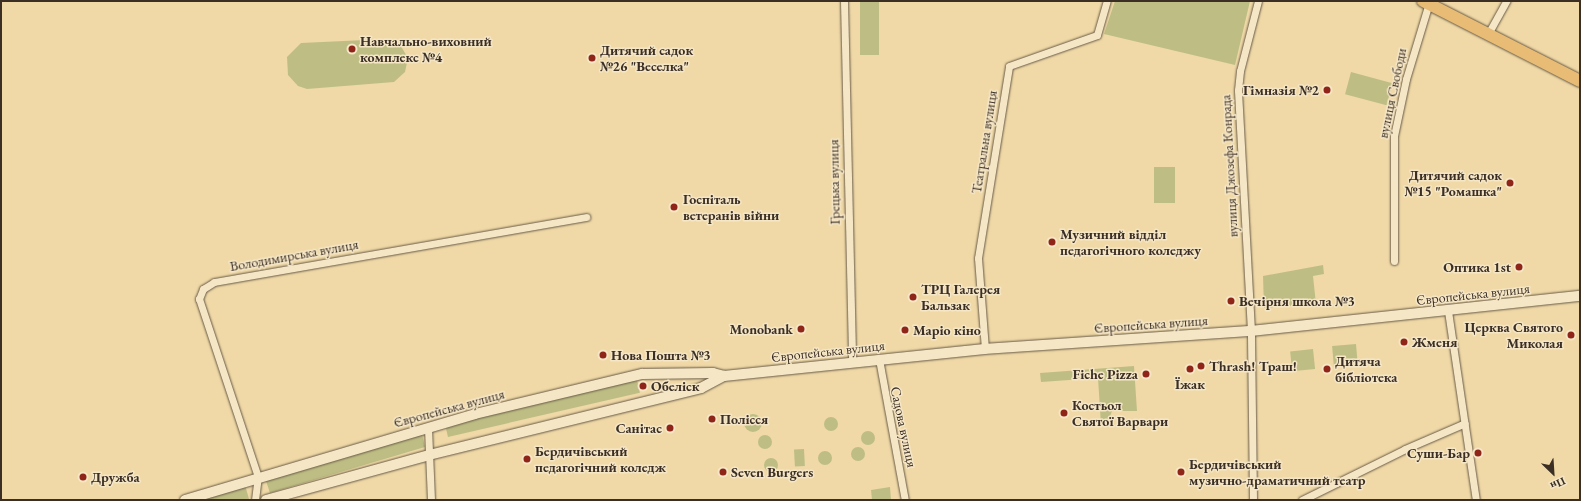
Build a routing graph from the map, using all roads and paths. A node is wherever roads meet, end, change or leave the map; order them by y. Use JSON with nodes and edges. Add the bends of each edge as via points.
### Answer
{"nodes":[{"id":1,"x":844,"y":1,"type":"edge"},
{"id":2,"x":1107,"y":1,"type":"edge"},
{"id":3,"x":1258,"y":1,"type":"edge"},
{"id":4,"x":1506,"y":1,"type":"edge"},
{"id":5,"x":1426,"y":2,"type":"edge"},
{"id":6,"x":1488,"y":34,"type":"junction"},
{"id":7,"x":1580,"y":81,"type":"edge"},
{"id":8,"x":586,"y":217,"type":"dead end"},
{"id":9,"x":1394,"y":262,"type":"dead end"},
{"id":10,"x":1580,"y":296,"type":"edge"},
{"id":11,"x":1448,"y":311,"type":"junction"},
{"id":12,"x":1251,"y":331,"type":"junction"},
{"id":13,"x":985,"y":349,"type":"junction"},
{"id":14,"x":878,"y":359,"type":"junction"},
{"id":15,"x":852,"y":362,"type":"junction"},
{"id":16,"x":724,"y":376,"type":"junction"},
{"id":17,"x":1465,"y":424,"type":"junction"},
{"id":18,"x":428,"y":428,"type":"junction"},
{"id":19,"x":429,"y":454,"type":"junction"},
{"id":20,"x":258,"y":477,"type":"junction"},
{"id":21,"x":185,"y":500,"type":"edge"},
{"id":22,"x":255,"y":500,"type":"edge"},
{"id":23,"x":266,"y":500,"type":"edge"},
{"id":24,"x":431,"y":500,"type":"edge"},
{"id":25,"x":905,"y":500,"type":"edge"},
{"id":26,"x":1253,"y":500,"type":"edge"},
{"id":27,"x":1302,"y":500,"type":"edge"},
{"id":28,"x":1476,"y":500,"type":"edge"}],
"edges":[{"from":1,"to":15,"type":"street","name":"Грецька вулиця"},
{"from":2,"to":13,"type":"street","name":"Театральна вулиця","via":[[1097,35],[1009,66],[978,258]]},
{"from":3,"to":12,"type":"street","name":"вулиця Джозефа Конрада","via":[[1240,71],[1238,90]]},
{"from":4,"to":6,"type":"street"},
{"from":5,"to":6,"type":"main road"},
{"from":5,"to":9,"type":"street","name":"вулиця Свободи","via":[[1394,136]]},
{"from":6,"to":7,"type":"main road"},
{"from":8,"to":20,"type":"street","name":"Володимирська вулиця","via":[[214,282],[203,289],[199,299]]},
{"from":10,"to":11,"type":"street","name":"Європейська вулиця"},
{"from":11,"to":12,"type":"street","name":"Європейська вулиця"},
{"from":11,"to":17,"type":"street"},
{"from":12,"to":13,"type":"street","name":"Європейська вулиця"},
{"from":12,"to":26,"type":"street","name":"вулиця Джозефа Конрада"},
{"from":13,"to":14,"type":"street","name":"Європейська вулиця"},
{"from":14,"to":15,"type":"street","name":"Європейська вулиця"},
{"from":14,"to":25,"type":"street","name":"Садова вулиця"},
{"from":15,"to":16,"type":"street","name":"Європейська вулиця"},
{"from":16,"to":18,"type":"street","name":"Європейська вулиця","via":[[712,373],[642,374]]},
{"from":16,"to":19,"type":"street","name":"Європейська вулиця","via":[[701,388]]},
{"from":17,"to":27,"type":"street","via":[[1405,448]]},
{"from":17,"to":28,"type":"street"},
{"from":18,"to":19,"type":"street"},
{"from":18,"to":20,"type":"street","name":"Європейська вулиця"},
{"from":19,"to":23,"type":"street","name":"Європейська вулиця"},
{"from":19,"to":24,"type":"street"},
{"from":20,"to":21,"type":"street","name":"Європейська вулиця"},
{"from":20,"to":22,"type":"street"}]}
